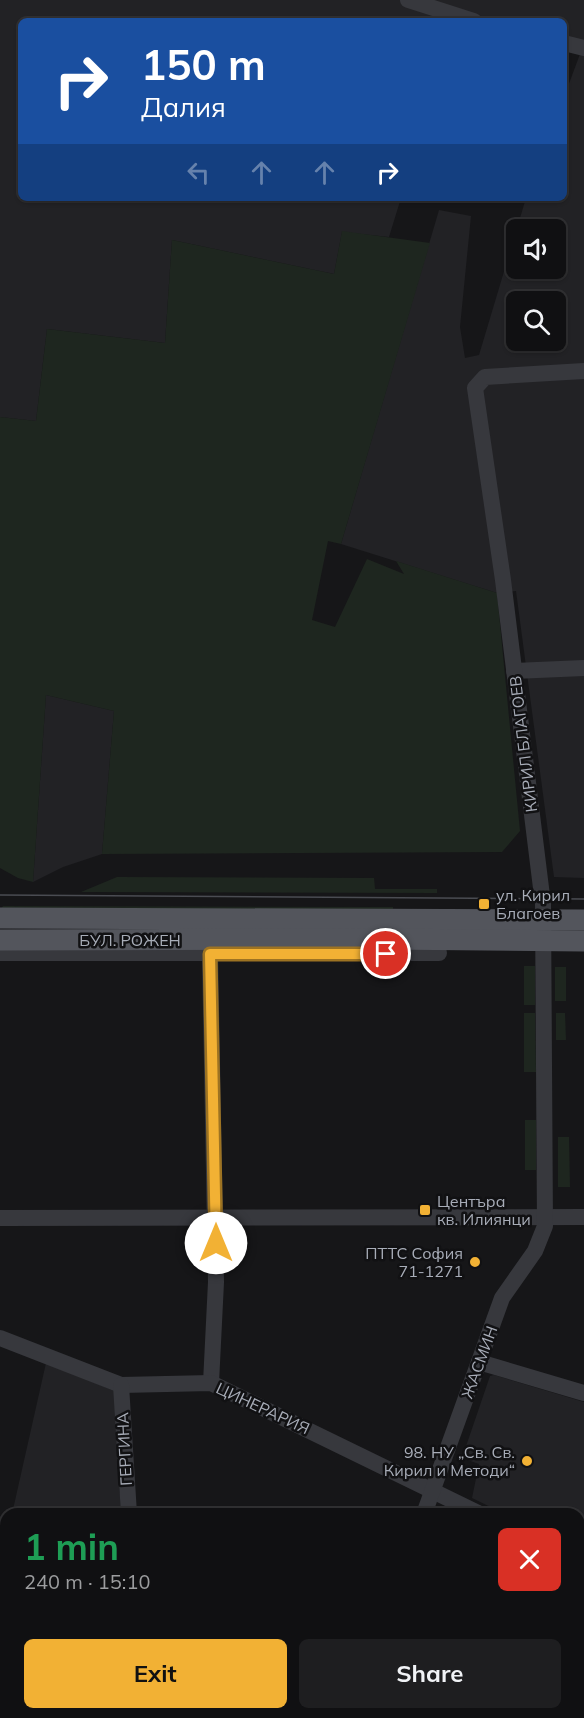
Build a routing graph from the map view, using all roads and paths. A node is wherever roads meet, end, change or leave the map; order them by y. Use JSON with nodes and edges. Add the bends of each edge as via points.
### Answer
{"nodes":[{"id":1,"x":408,"y":0,"type":"edge"},
{"id":2,"x":465,"y":18,"type":"edge"},
{"id":3,"x":567,"y":44,"type":"edge"},
{"id":4,"x":584,"y":48,"type":"edge"},
{"id":5,"x":584,"y":371,"type":"edge"},
{"id":6,"x":584,"y":668,"type":"edge"},
{"id":7,"x":514,"y":671,"type":"junction"},
{"id":8,"x":0,"y":918,"type":"edge"},
{"id":9,"x":584,"y":920,"type":"edge"},
{"id":10,"x":544,"y":930,"type":"junction"},
{"id":11,"x":0,"y":940,"type":"edge"},
{"id":12,"x":584,"y":942,"type":"edge"},
{"id":13,"x":386,"y":946,"type":"junction"},
{"id":14,"x":0,"y":953,"type":"edge"},
{"id":15,"x":439,"y":953,"type":"dead end"},
{"id":16,"x":210,"y":954,"type":"junction"},
{"id":17,"x":545,"y":1217,"type":"junction"},
{"id":18,"x":584,"y":1217,"type":"edge"},
{"id":19,"x":0,"y":1218,"type":"edge"},
{"id":20,"x":216,"y":1218,"type":"junction"},
{"id":21,"x":0,"y":1338,"type":"edge"},
{"id":22,"x":479,"y":1362,"type":"junction"},
{"id":23,"x":211,"y":1383,"type":"junction"},
{"id":24,"x":121,"y":1385,"type":"junction"},
{"id":25,"x":584,"y":1393,"type":"edge"},
{"id":26,"x":432,"y":1490,"type":"junction"},
{"id":27,"x":129,"y":1508,"type":"edge"},
{"id":28,"x":426,"y":1508,"type":"edge"},
{"id":29,"x":468,"y":1508,"type":"edge"}],
"edges":[{"from":1,"to":2,"type":"street"},
{"from":3,"to":4,"type":"street"},
{"from":5,"to":7,"type":"street","name":"КИРИЛ БЛАГОЕВ","via":[[485,376],[475,388]]},
{"from":6,"to":7,"type":"street"},
{"from":7,"to":10,"type":"street","name":"КИРИЛ БЛАГОЕВ"},
{"from":8,"to":10,"type":"main road","name":"БУЛ. РОЖЕН"},
{"from":9,"to":10,"type":"main road","name":"БУЛ. РОЖЕН"},
{"from":10,"to":12,"type":"main road","name":"БУЛ. РОЖЕН"},
{"from":10,"to":13,"type":"main road","name":"БУЛ. РОЖЕН"},
{"from":10,"to":17,"type":"street","name":"КИРИЛ БЛАГОЕВ"},
{"from":11,"to":13,"type":"main road","name":"БУЛ. РОЖЕН"},
{"from":13,"to":15,"type":"street"},
{"from":13,"to":16,"type":"street"},
{"from":14,"to":16,"type":"street"},
{"from":16,"to":20,"type":"street"},
{"from":17,"to":18,"type":"street"},
{"from":17,"to":20,"type":"street"},
{"from":17,"to":22,"type":"street","name":"ЖАСМИН","via":[[543,1238],[502,1298]]},
{"from":19,"to":20,"type":"street"},
{"from":20,"to":23,"type":"street"},
{"from":21,"to":24,"type":"street","name":"ЦИНЕРАРИЯ"},
{"from":22,"to":25,"type":"street"},
{"from":22,"to":26,"type":"street","name":"ЖАСМИН"},
{"from":23,"to":24,"type":"street","name":"ЦИНЕРАРИЯ"},
{"from":23,"to":26,"type":"street","name":"ЦИНЕРАРИЯ"},
{"from":24,"to":27,"type":"street","name":"ГЕРГИНА"},
{"from":26,"to":28,"type":"street","name":"ЖАСМИН"},
{"from":26,"to":29,"type":"street","name":"ЦИНЕРАРИЯ"}]}
